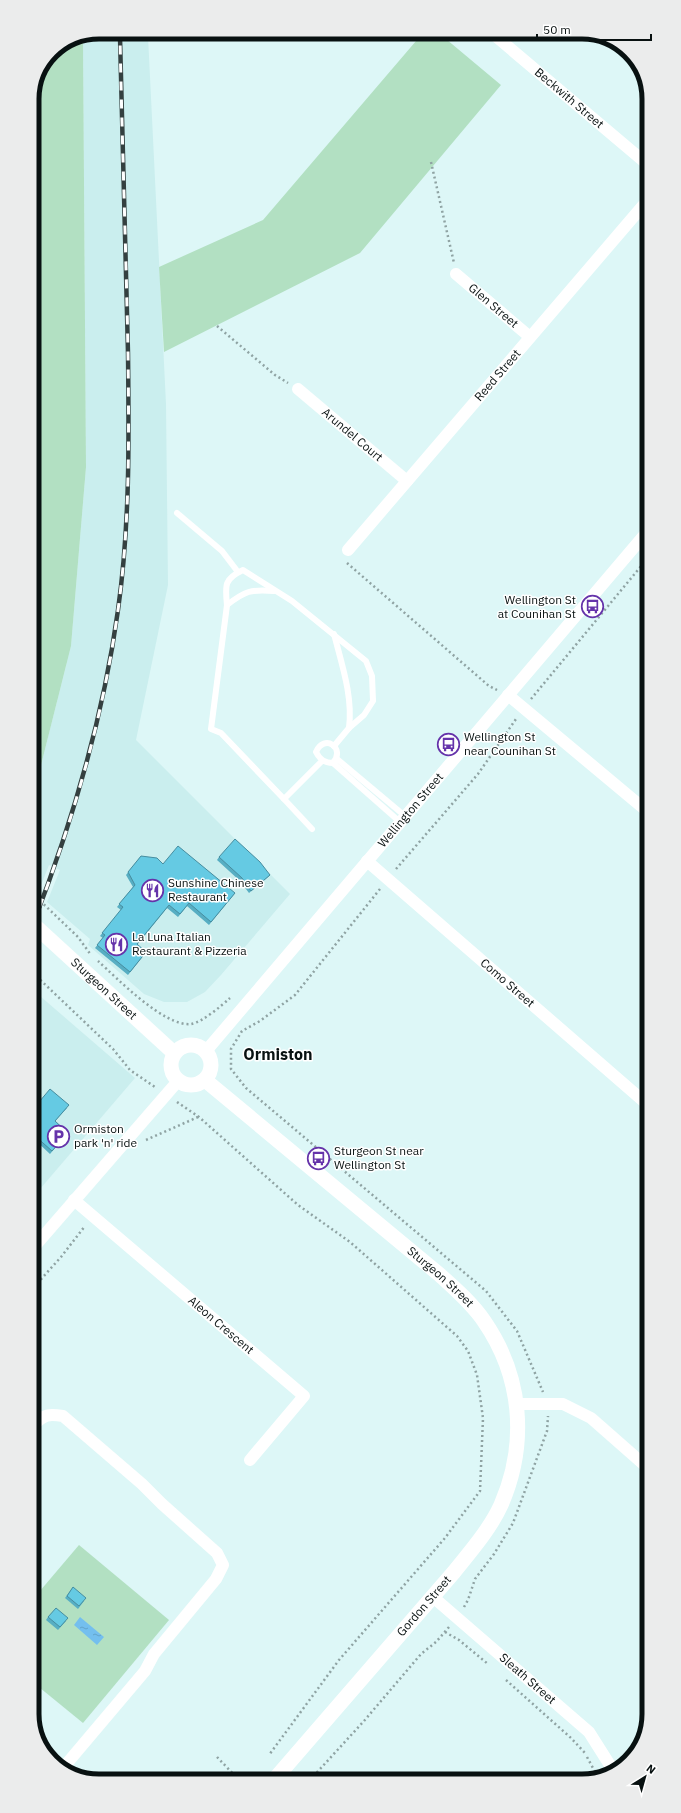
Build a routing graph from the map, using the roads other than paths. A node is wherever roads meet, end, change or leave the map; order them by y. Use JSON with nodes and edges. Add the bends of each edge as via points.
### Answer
{"nodes":[{"id":1,"x":499,"y":39,"type":"edge"},
{"id":2,"x":642,"y":160,"type":"edge"},
{"id":3,"x":642,"y":207,"type":"edge"},
{"id":4,"x":456,"y":274,"type":"road end"},
{"id":5,"x":530,"y":337,"type":"junction"},
{"id":6,"x":298,"y":389,"type":"road end"},
{"id":7,"x":407,"y":482,"type":"junction"},
{"id":8,"x":177,"y":513,"type":"dead end"},
{"id":9,"x":642,"y":538,"type":"edge"},
{"id":10,"x":348,"y":550,"type":"road end"},
{"id":11,"x":238,"y":572,"type":"junction"},
{"id":12,"x":277,"y":592,"type":"junction"},
{"id":13,"x":227,"y":605,"type":"junction"},
{"id":14,"x":334,"y":634,"type":"junction"},
{"id":15,"x":508,"y":695,"type":"junction"},
{"id":16,"x":349,"y":728,"type":"junction"},
{"id":17,"x":334,"y":746,"type":"junction"},
{"id":18,"x":322,"y":761,"type":"junction"},
{"id":19,"x":335,"y":761,"type":"junction"},
{"id":20,"x":284,"y":799,"type":"junction"},
{"id":21,"x":642,"y":807,"type":"edge"},
{"id":22,"x":402,"y":819,"type":"junction"},
{"id":23,"x":312,"y":829,"type":"dead end"},
{"id":24,"x":367,"y":861,"type":"junction"},
{"id":25,"x":39,"y":929,"type":"edge"},
{"id":26,"x":206,"y":1051,"type":"junction"},
{"id":27,"x":174,"y":1053,"type":"junction"},
{"id":28,"x":205,"y":1080,"type":"junction"},
{"id":29,"x":178,"y":1081,"type":"junction"},
{"id":30,"x":642,"y":1100,"type":"edge"},
{"id":31,"x":74,"y":1200,"type":"junction"},
{"id":32,"x":39,"y":1242,"type":"edge"},
{"id":33,"x":517,"y":1404,"type":"junction"},
{"id":34,"x":39,"y":1419,"type":"edge"},
{"id":35,"x":250,"y":1460,"type":"dead end"},
{"id":36,"x":642,"y":1463,"type":"edge"},
{"id":37,"x":433,"y":1597,"type":"junction"},
{"id":38,"x":66,"y":1764,"type":"edge"},
{"id":39,"x":611,"y":1766,"type":"edge"},
{"id":40,"x":279,"y":1774,"type":"edge"}],
"edges":[{"from":1,"to":2,"type":"street","name":"Beckwith Street"},
{"from":3,"to":5,"type":"street","name":"Reed Street"},
{"from":4,"to":5,"type":"street","name":"Glen Street"},
{"from":5,"to":7,"type":"street","name":"Reed Street"},
{"from":6,"to":7,"type":"street","name":"Arundel Court"},
{"from":7,"to":10,"type":"street","name":"Reed Street"},
{"from":8,"to":11,"type":"lane","via":[[222,551]]},
{"from":9,"to":15,"type":"street","name":"Wellington Street"},
{"from":11,"to":12,"type":"lane","via":[[243,570]]},
{"from":11,"to":13,"type":"lane","via":[[232,575],[225,586]]},
{"from":12,"to":13,"type":"lane","via":[[259,590],[242,593]]},
{"from":12,"to":14,"type":"lane"},
{"from":13,"to":20,"type":"lane","via":[[211,729],[221,734]]},
{"from":14,"to":16,"type":"lane","via":[[350,700]]},
{"from":14,"to":16,"type":"lane","via":[[366,661],[372,676],[373,701],[364,715]]},
{"from":15,"to":21,"type":"street"},
{"from":15,"to":22,"type":"street","name":"Wellington Street"},
{"from":16,"to":17,"type":"lane"},
{"from":17,"to":18,"type":"lane","via":[[325,742],[319,746],[316,752]]},
{"from":17,"to":19,"type":"lane","via":[[338,753]]},
{"from":18,"to":19,"type":"lane"},
{"from":18,"to":20,"type":"lane"},
{"from":19,"to":22,"type":"lane"},
{"from":20,"to":23,"type":"lane"},
{"from":22,"to":24,"type":"street","name":"Wellington Street"},
{"from":24,"to":26,"type":"street","name":"Wellington Street"},
{"from":24,"to":30,"type":"street","name":"Como Street"},
{"from":25,"to":27,"type":"street","name":"Sturgeon Street"},
{"from":26,"to":27,"type":"street","via":[[201,1047],[189,1045]]},
{"from":26,"to":28,"type":"street","via":[[211,1066]]},
{"from":27,"to":29,"type":"street","via":[[171,1068]]},
{"from":28,"to":29,"type":"street","via":[[192,1086]]},
{"from":28,"to":33,"type":"street","name":"Sturgeon Street","via":[[461,1295],[483,1320],[496,1342],[507,1364]]},
{"from":29,"to":31,"type":"street"},
{"from":31,"to":32,"type":"street"},
{"from":31,"to":35,"type":"street","name":"Aleon Crescent","via":[[304,1396]]},
{"from":33,"to":36,"type":"street","via":[[564,1404],[592,1418]]},
{"from":33,"to":37,"type":"street","name":"Gordon Street","via":[[516,1445],[511,1474],[500,1506],[474,1547]]},
{"from":34,"to":38,"type":"street","via":[[50,1414],[63,1416],[217,1553],[223,1565],[216,1579],[154,1654],[145,1671]]},
{"from":37,"to":39,"type":"street","name":"Sleath Street","via":[[589,1732]]},
{"from":37,"to":40,"type":"street","name":"Gordon Street"}]}
